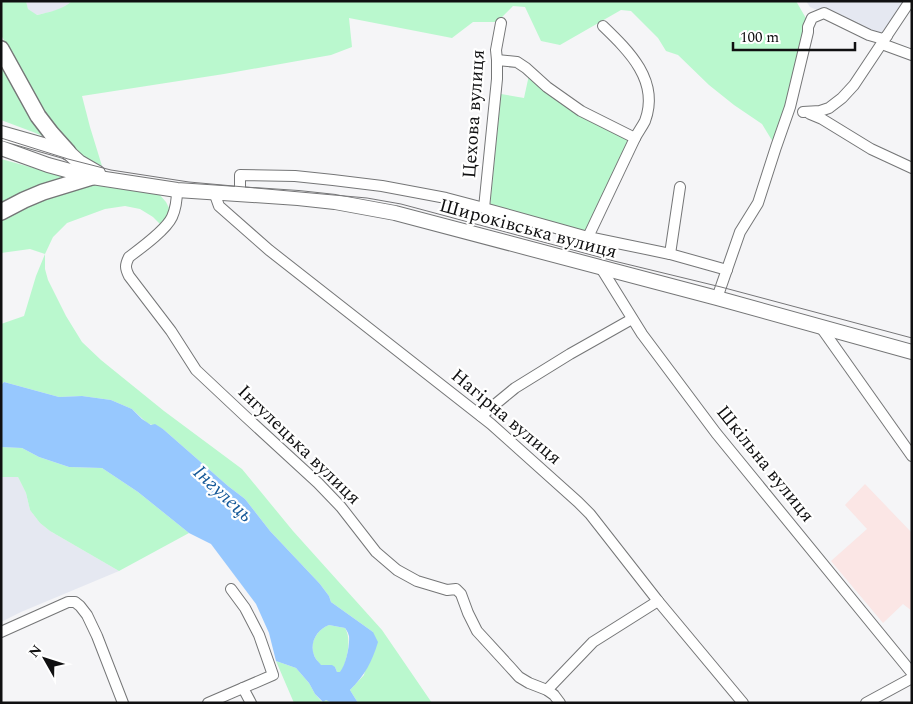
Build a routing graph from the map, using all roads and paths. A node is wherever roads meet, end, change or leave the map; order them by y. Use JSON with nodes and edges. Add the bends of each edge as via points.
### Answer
{"nodes":[{"id":1,"x":910,"y":1,"type":"edge"},
{"id":2,"x":501,"y":23,"type":"dead end"},
{"id":3,"x":603,"y":26,"type":"dead end"},
{"id":4,"x":884,"y":40,"type":"junction"},
{"id":5,"x":1,"y":49,"type":"edge"},
{"id":6,"x":912,"y":55,"type":"edge"},
{"id":7,"x":497,"y":60,"type":"junction"},
{"id":8,"x":790,"y":107,"type":"junction"},
{"id":9,"x":803,"y":112,"type":"junction"},
{"id":10,"x":1,"y":127,"type":"edge"},
{"id":11,"x":1,"y":133,"type":"edge"},
{"id":12,"x":635,"y":138,"type":"junction"},
{"id":13,"x":51,"y":147,"type":"junction"},
{"id":14,"x":1,"y":148,"type":"edge"},
{"id":15,"x":68,"y":152,"type":"junction"},
{"id":16,"x":1,"y":155,"type":"edge"},
{"id":17,"x":48,"y":165,"type":"junction"},
{"id":18,"x":912,"y":168,"type":"edge"},
{"id":19,"x":92,"y":177,"type":"junction"},
{"id":20,"x":127,"y":182,"type":"junction"},
{"id":21,"x":680,"y":187,"type":"dead end"},
{"id":22,"x":177,"y":190,"type":"junction"},
{"id":23,"x":214,"y":192,"type":"junction"},
{"id":24,"x":240,"y":194,"type":"junction"},
{"id":25,"x":484,"y":208,"type":"junction"},
{"id":26,"x":1,"y":212,"type":"edge"},
{"id":27,"x":588,"y":237,"type":"junction"},
{"id":28,"x":670,"y":254,"type":"junction"},
{"id":29,"x":601,"y":268,"type":"junction"},
{"id":30,"x":727,"y":270,"type":"junction"},
{"id":31,"x":718,"y":298,"type":"junction"},
{"id":32,"x":632,"y":319,"type":"junction"},
{"id":33,"x":820,"y":326,"type":"junction"},
{"id":34,"x":912,"y":352,"type":"edge"},
{"id":35,"x":481,"y":416,"type":"junction"},
{"id":36,"x":912,"y":456,"type":"edge"},
{"id":37,"x":230,"y":589,"type":"dead end"},
{"id":38,"x":658,"y":601,"type":"junction"},
{"id":39,"x":1,"y":632,"type":"edge"},
{"id":40,"x":912,"y":673,"type":"edge"},
{"id":41,"x":912,"y":678,"type":"edge"},
{"id":42,"x":243,"y":688,"type":"junction"},
{"id":43,"x":547,"y":690,"type":"junction"},
{"id":44,"x":123,"y":703,"type":"edge"},
{"id":45,"x":208,"y":703,"type":"edge"},
{"id":46,"x":251,"y":703,"type":"edge"},
{"id":47,"x":560,"y":703,"type":"edge"},
{"id":48,"x":743,"y":703,"type":"edge"},
{"id":49,"x":866,"y":703,"type":"edge"}],
"edges":[{"from":1,"to":4,"type":"street"},
{"from":2,"to":7,"type":"street","name":"Цехова вулиця"},
{"from":3,"to":12,"type":"street","via":[[634,58],[646,82],[648,108]]},
{"from":4,"to":6,"type":"street"},
{"from":4,"to":8,"type":"street","via":[[824,14],[812,18]]},
{"from":4,"to":9,"type":"street","via":[[842,98],[830,108]]},
{"from":5,"to":15,"type":"main road","via":[[38,116]]},
{"from":7,"to":12,"type":"street","via":[[517,62],[580,111]]},
{"from":7,"to":25,"type":"street","name":"Цехова вулиця"},
{"from":8,"to":9,"type":"street"},
{"from":8,"to":30,"type":"street","via":[[758,203],[740,232]]},
{"from":9,"to":18,"type":"street"},
{"from":10,"to":13,"type":"main road"},
{"from":11,"to":13,"type":"main road"},
{"from":12,"to":27,"type":"street"},
{"from":13,"to":15,"type":"main road"},
{"from":14,"to":17,"type":"main road"},
{"from":15,"to":20,"type":"main road","via":[[90,169]]},
{"from":16,"to":17,"type":"main road"},
{"from":17,"to":19,"type":"main road"},
{"from":19,"to":20,"type":"main road"},
{"from":19,"to":26,"type":"main road","via":[[43,192]]},
{"from":20,"to":22,"type":"main road","name":"Широківська вулиця"},
{"from":21,"to":28,"type":"street"},
{"from":22,"to":23,"type":"main road","name":"Широківська вулиця"},
{"from":22,"to":43,"type":"street","name":"Інгулецька вулиця","via":[[171,219],[125,263],[129,276],[196,370],[318,483],[376,552],[397,570],[447,590],[456,589],[478,631],[493,649],[519,677]]},
{"from":23,"to":24,"type":"main road","name":"Широківська вулиця"},
{"from":23,"to":35,"type":"street","name":"Нагірна вулиця","via":[[219,206],[269,250]]},
{"from":24,"to":25,"type":"street","via":[[240,175],[295,176],[382,186]]},
{"from":24,"to":29,"type":"main road","name":"Широківська вулиця","via":[[335,202],[381,210]]},
{"from":25,"to":27,"type":"street"},
{"from":27,"to":28,"type":"street"},
{"from":28,"to":30,"type":"street"},
{"from":29,"to":31,"type":"main road","name":"Широківська вулиця"},
{"from":29,"to":32,"type":"street","name":"Шкільна вулиця"},
{"from":30,"to":31,"type":"street"},
{"from":31,"to":33,"type":"main road","name":"Широківська вулиця"},
{"from":32,"to":35,"type":"street","via":[[515,388]]},
{"from":32,"to":40,"type":"street","name":"Шкільна вулиця","via":[[716,433]]},
{"from":33,"to":34,"type":"main road","name":"Широківська вулиця"},
{"from":33,"to":36,"type":"street"},
{"from":35,"to":38,"type":"street","name":"Нагірна вулиця","via":[[590,514]]},
{"from":37,"to":42,"type":"street","via":[[246,608],[273,675]]},
{"from":38,"to":43,"type":"street","via":[[593,642]]},
{"from":38,"to":48,"type":"street","name":"Нагірна вулиця"},
{"from":39,"to":44,"type":"street","via":[[68,602],[75,602],[87,615],[97,636]]},
{"from":41,"to":49,"type":"street"},
{"from":42,"to":45,"type":"street"},
{"from":42,"to":46,"type":"street"},
{"from":43,"to":47,"type":"street","name":"Інгулецька вулиця"}]}
